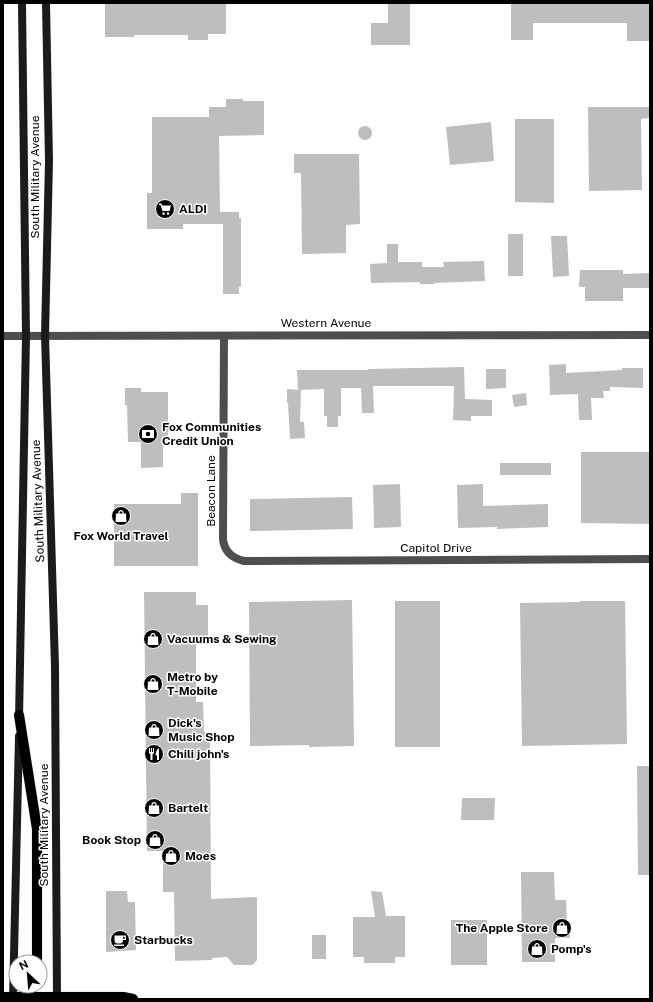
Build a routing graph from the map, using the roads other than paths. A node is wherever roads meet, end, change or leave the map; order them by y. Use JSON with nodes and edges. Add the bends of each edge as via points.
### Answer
{"nodes":[{"id":1,"x":22,"y":3,"type":"edge"},
{"id":2,"x":46,"y":3,"type":"edge"},
{"id":3,"x":650,"y":335,"type":"edge"},
{"id":4,"x":3,"y":336,"type":"edge"},
{"id":5,"x":26,"y":336,"type":"junction"},
{"id":6,"x":45,"y":336,"type":"junction"},
{"id":7,"x":224,"y":336,"type":"junction"},
{"id":8,"x":226,"y":549,"type":"joint"},
{"id":9,"x":650,"y":558,"type":"edge"},
{"id":10,"x":19,"y":715,"type":"junction"},
{"id":11,"x":37,"y":954,"type":"edge"},
{"id":12,"x":11,"y":998,"type":"edge"},
{"id":13,"x":42,"y":998,"type":"edge"},
{"id":14,"x":57,"y":998,"type":"edge"},
{"id":15,"x":133,"y":999,"type":"edge"}],
"edges":[{"from":1,"to":5,"type":"main road","name":"South Military Avenue"},
{"from":2,"to":6,"type":"main road","name":"South Military Avenue","via":[[49,161]]},
{"from":3,"to":7,"type":"street","name":"Western Avenue"},
{"from":4,"to":5,"type":"street","name":"Western Avenue"},
{"from":5,"to":6,"type":"street","name":"Western Avenue"},
{"from":5,"to":10,"type":"main road","name":"South Military Avenue"},
{"from":6,"to":7,"type":"street","name":"Western Avenue"},
{"from":6,"to":14,"type":"main road","name":"South Military Avenue","via":[[55,666]]},
{"from":7,"to":8,"type":"street","name":"Beacon Lane","via":[[223,539]]},
{"from":8,"to":9,"type":"street","name":"Capitol Drive","via":[[235,558],[244,561]]},
{"from":10,"to":11,"type":"main road","via":[[37,829]]},
{"from":10,"to":12,"type":"main road","name":"South Military Avenue"},
{"from":12,"to":13,"type":"main road"},
{"from":13,"to":14,"type":"main road"},
{"from":14,"to":15,"type":"main road"}]}
